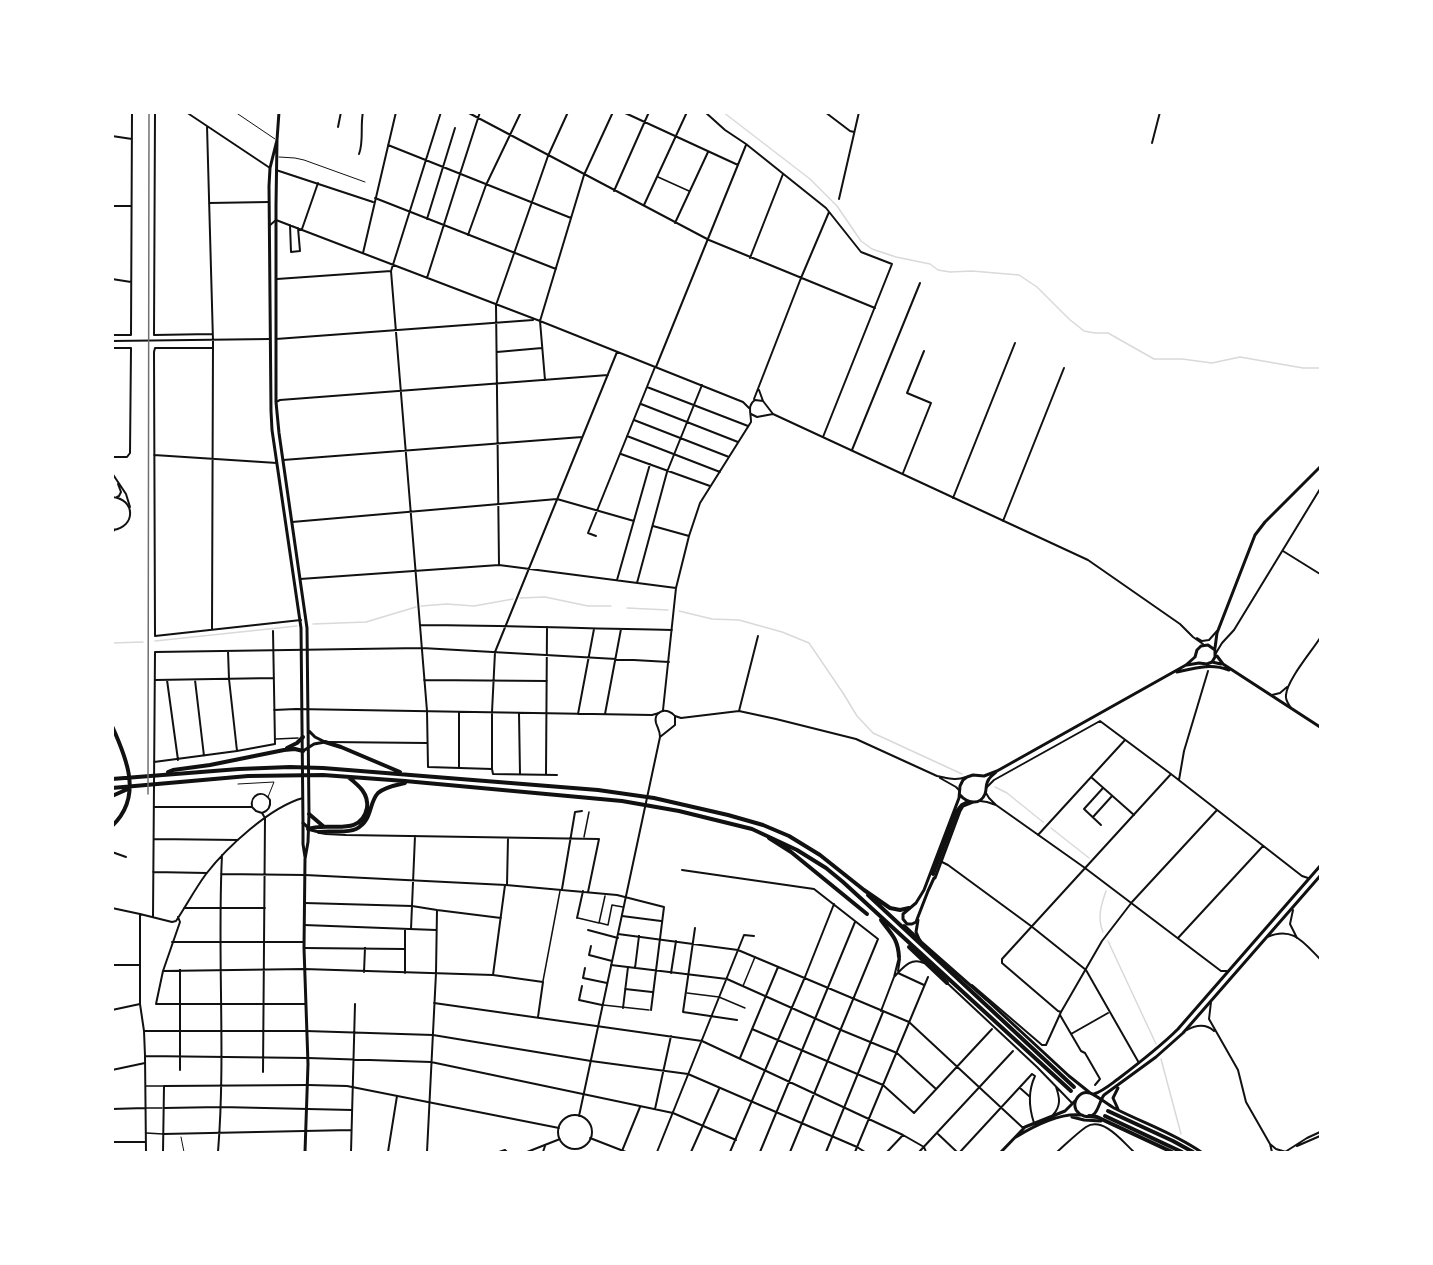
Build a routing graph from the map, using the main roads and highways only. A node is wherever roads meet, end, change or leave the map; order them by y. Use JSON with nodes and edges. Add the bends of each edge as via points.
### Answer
{"nodes":[{"id":1,"x":279,"y":112,"type":"edge"},
{"id":2,"x":277,"y":140,"type":"junction"},
{"id":3,"x":269,"y":202,"type":"junction"},
{"id":4,"x":276,"y":205,"type":"junction"},
{"id":5,"x":270,"y":271,"type":"junction"},
{"id":6,"x":275,"y":278,"type":"junction"},
{"id":7,"x":270,"y":339,"type":"junction"},
{"id":8,"x":276,"y":339,"type":"junction"},
{"id":9,"x":276,"y":402,"type":"junction"},
{"id":10,"x":271,"y":411,"type":"junction"},
{"id":11,"x":276,"y":455,"type":"junction"},
{"id":12,"x":283,"y":460,"type":"junction"},
{"id":13,"x":277,"y":463,"type":"junction"},
{"id":14,"x":284,"y":466,"type":"junction"},
{"id":15,"x":1320,"y":467,"type":"edge"},
{"id":16,"x":292,"y":522,"type":"junction"},
{"id":17,"x":287,"y":526,"type":"junction"},
{"id":18,"x":294,"y":578,"type":"junction"},
{"id":19,"x":300,"y":579,"type":"junction"},
{"id":20,"x":1217,"y":633,"type":"junction"},
{"id":21,"x":1205,"y":645,"type":"junction"},
{"id":22,"x":1196,"y":652,"type":"junction"},
{"id":23,"x":1216,"y":653,"type":"junction"},
{"id":24,"x":1212,"y":662,"type":"junction"},
{"id":25,"x":1202,"y":663,"type":"junction"},
{"id":26,"x":1223,"y":664,"type":"junction"},
{"id":27,"x":1186,"y":665,"type":"junction"},
{"id":28,"x":1236,"y":672,"type":"junction"},
{"id":29,"x":1172,"y":673,"type":"junction"},
{"id":30,"x":1319,"y":725,"type":"edge"},
{"id":31,"x":112,"y":726,"type":"edge"},
{"id":32,"x":308,"y":730,"type":"junction"},
{"id":33,"x":300,"y":737,"type":"junction"},
{"id":34,"x":325,"y":742,"type":"junction"},
{"id":35,"x":309,"y":748,"type":"junction"},
{"id":36,"x":284,"y":750,"type":"junction"},
{"id":37,"x":303,"y":751,"type":"junction"},
{"id":38,"x":309,"y":755,"type":"junction"},
{"id":39,"x":997,"y":771,"type":"junction"},
{"id":40,"x":164,"y":774,"type":"junction"},
{"id":41,"x":404,"y":774,"type":"junction"},
{"id":42,"x":977,"y":776,"type":"junction"},
{"id":43,"x":347,"y":777,"type":"junction"},
{"id":44,"x":115,"y":779,"type":"edge"},
{"id":45,"x":408,"y":782,"type":"junction"},
{"id":46,"x":114,"y":788,"type":"edge"},
{"id":47,"x":129,"y":788,"type":"junction"},
{"id":48,"x":986,"y":789,"type":"junction"},
{"id":49,"x":959,"y":792,"type":"junction"},
{"id":50,"x":113,"y":795,"type":"edge"},
{"id":51,"x":973,"y":802,"type":"junction"},
{"id":52,"x":309,"y":814,"type":"junction"},
{"id":53,"x":303,"y":823,"type":"junction"},
{"id":54,"x":112,"y":826,"type":"edge"},
{"id":55,"x":324,"y":826,"type":"junction"},
{"id":56,"x":308,"y":829,"type":"junction"},
{"id":57,"x":752,"y":829,"type":"junction"},
{"id":58,"x":316,"y":832,"type":"junction"},
{"id":59,"x":303,"y":835,"type":"junction"},
{"id":60,"x":309,"y":837,"type":"junction"},
{"id":61,"x":305,"y":859,"type":"junction"},
{"id":62,"x":1320,"y":866,"type":"edge"},
{"id":63,"x":934,"y":876,"type":"junction"},
{"id":64,"x":1320,"y":876,"type":"edge"},
{"id":65,"x":864,"y":890,"type":"junction"},
{"id":66,"x":868,"y":906,"type":"junction"},
{"id":67,"x":909,"y":908,"type":"junction"},
{"id":68,"x":885,"y":911,"type":"junction"},
{"id":69,"x":867,"y":914,"type":"dead end"},
{"id":70,"x":881,"y":920,"type":"junction"},
{"id":71,"x":920,"y":941,"type":"junction"},
{"id":72,"x":899,"y":958,"type":"road end"},
{"id":73,"x":947,"y":983,"type":"road end"},
{"id":74,"x":1120,"y":1084,"type":"junction"},
{"id":75,"x":1091,"y":1093,"type":"junction"},
{"id":76,"x":1099,"y":1099,"type":"junction"},
{"id":77,"x":1074,"y":1105,"type":"junction"},
{"id":78,"x":1119,"y":1110,"type":"junction"},
{"id":79,"x":1082,"y":1116,"type":"junction"},
{"id":80,"x":1089,"y":1116,"type":"junction"},
{"id":81,"x":1067,"y":1117,"type":"junction"},
{"id":82,"x":1106,"y":1122,"type":"junction"},
{"id":83,"x":1010,"y":1142,"type":"junction"},
{"id":84,"x":305,"y":1152,"type":"edge"},
{"id":85,"x":1001,"y":1152,"type":"edge"},
{"id":86,"x":1172,"y":1152,"type":"edge"},
{"id":87,"x":1182,"y":1152,"type":"edge"},
{"id":88,"x":1193,"y":1152,"type":"edge"},
{"id":89,"x":1201,"y":1152,"type":"edge"}],
"edges":[{"from":1,"to":2,"type":"main road"},
{"from":2,"to":3,"type":"main road","via":[[270,168]]},
{"from":2,"to":4,"type":"main road"},
{"from":3,"to":4,"type":"main road"},
{"from":3,"to":5,"type":"main road"},
{"from":4,"to":6,"type":"main road"},
{"from":5,"to":6,"type":"main road"},
{"from":5,"to":7,"type":"main road"},
{"from":6,"to":8,"type":"main road"},
{"from":7,"to":8,"type":"main road"},
{"from":7,"to":10,"type":"main road"},
{"from":8,"to":9,"type":"main road"},
{"from":9,"to":10,"type":"main road"},
{"from":9,"to":12,"type":"main road"},
{"from":10,"to":11,"type":"main road"},
{"from":11,"to":12,"type":"main road"},
{"from":11,"to":13,"type":"main road"},
{"from":12,"to":14,"type":"main road"},
{"from":13,"to":14,"type":"main road"},
{"from":13,"to":17,"type":"main road"},
{"from":14,"to":16,"type":"main road"},
{"from":15,"to":20,"type":"main road","via":[[1255,535]]},
{"from":16,"to":17,"type":"main road"},
{"from":16,"to":19,"type":"main road"},
{"from":17,"to":18,"type":"main road"},
{"from":18,"to":19,"type":"main road"},
{"from":18,"to":33,"type":"main road","via":[[301,620]]},
{"from":19,"to":32,"type":"main road","via":[[307,628]]},
{"from":20,"to":21,"type":"main road"},
{"from":20,"to":23,"type":"main road"},
{"from":21,"to":22,"type":"main road"},
{"from":21,"to":23,"type":"main road"},
{"from":22,"to":25,"type":"main road"},
{"from":22,"to":27,"type":"main road"},
{"from":23,"to":24,"type":"main road"},
{"from":23,"to":26,"type":"main road"},
{"from":24,"to":25,"type":"main road"},
{"from":24,"to":26,"type":"main road"},
{"from":25,"to":27,"type":"main road"},
{"from":26,"to":28,"type":"main road"},
{"from":27,"to":29,"type":"main road"},
{"from":28,"to":29,"type":"main road","via":[[1213,666]]},
{"from":28,"to":30,"type":"main road"},
{"from":29,"to":39,"type":"main road"},
{"from":31,"to":54,"type":"highway","via":[[127,762],[130,789],[126,808]]},
{"from":32,"to":34,"type":"main road"},
{"from":32,"to":35,"type":"main road"},
{"from":33,"to":36,"type":"highway"},
{"from":33,"to":37,"type":"main road"},
{"from":34,"to":35,"type":"main road"},
{"from":34,"to":41,"type":"highway"},
{"from":35,"to":37,"type":"main road"},
{"from":35,"to":38,"type":"main road"},
{"from":36,"to":37,"type":"highway"},
{"from":36,"to":40,"type":"highway"},
{"from":37,"to":38,"type":"main road"},
{"from":37,"to":53,"type":"main road"},
{"from":38,"to":52,"type":"main road"},
{"from":39,"to":42,"type":"main road"},
{"from":39,"to":48,"type":"main road"},
{"from":40,"to":41,"type":"highway","via":[[290,767]]},
{"from":40,"to":44,"type":"highway"},
{"from":41,"to":65,"type":"highway","via":[[617,792],[746,819],[797,840]]},
{"from":42,"to":48,"type":"main road"},
{"from":42,"to":49,"type":"main road","via":[[967,777]]},
{"from":43,"to":45,"type":"highway"},
{"from":43,"to":47,"type":"highway","via":[[248,776]]},
{"from":43,"to":55,"type":"highway","via":[[365,795],[365,814],[349,826]]},
{"from":45,"to":57,"type":"highway","via":[[622,801]]},
{"from":45,"to":58,"type":"highway","via":[[380,792],[369,816],[357,828]]},
{"from":46,"to":47,"type":"highway"},
{"from":47,"to":50,"type":"highway"},
{"from":48,"to":51,"type":"main road","via":[[982,798]]},
{"from":49,"to":51,"type":"main road"},
{"from":49,"to":67,"type":"main road","via":[[924,890]]},
{"from":51,"to":63,"type":"main road","via":[[960,811]]},
{"from":51,"to":63,"type":"highway","via":[[958,809]]},
{"from":52,"to":55,"type":"highway"},
{"from":52,"to":56,"type":"main road"},
{"from":53,"to":56,"type":"main road"},
{"from":53,"to":59,"type":"main road"},
{"from":55,"to":56,"type":"highway"},
{"from":56,"to":58,"type":"main road"},
{"from":56,"to":59,"type":"main road"},
{"from":56,"to":60,"type":"main road"},
{"from":57,"to":66,"type":"highway","via":[[811,858]]},
{"from":57,"to":69,"type":"highway","via":[[790,852]]},
{"from":58,"to":60,"type":"main road"},
{"from":59,"to":61,"type":"main road"},
{"from":60,"to":61,"type":"main road"},
{"from":61,"to":84,"type":"main road"},
{"from":62,"to":75,"type":"main road","via":[[1171,1037],[1103,1090]]},
{"from":63,"to":67,"type":"main road","via":[[916,922],[910,925],[902,918]]},
{"from":63,"to":71,"type":"main road","via":[[917,925]]},
{"from":64,"to":74,"type":"main road","via":[[1183,1033]]},
{"from":65,"to":67,"type":"highway","via":[[893,909]]},
{"from":65,"to":68,"type":"highway"},
{"from":66,"to":68,"type":"highway","via":[[1072,1089]]},
{"from":66,"to":70,"type":"highway"},
{"from":68,"to":71,"type":"highway"},
{"from":70,"to":72,"type":"highway","via":[[897,942]]},
{"from":70,"to":73,"type":"highway"},
{"from":71,"to":75,"type":"main road"},
{"from":74,"to":76,"type":"main road"},
{"from":74,"to":78,"type":"main road","via":[[1113,1098]]},
{"from":75,"to":76,"type":"main road"},
{"from":75,"to":77,"type":"main road","via":[[1082,1094]]},
{"from":76,"to":78,"type":"main road"},
{"from":76,"to":80,"type":"main road","via":[[1096,1113]]},
{"from":77,"to":79,"type":"main road"},
{"from":77,"to":83,"type":"main road","via":[[1023,1128]]},
{"from":78,"to":89,"type":"main road"},
{"from":79,"to":80,"type":"main road"},
{"from":79,"to":81,"type":"main road"},
{"from":80,"to":82,"type":"highway"},
{"from":81,"to":82,"type":"main road"},
{"from":81,"to":83,"type":"main road","via":[[1049,1121]]},
{"from":82,"to":86,"type":"highway"},
{"from":83,"to":85,"type":"main road"},
{"from":87,"to":88,"type":"highway","via":[[1106,1114]]}]}
